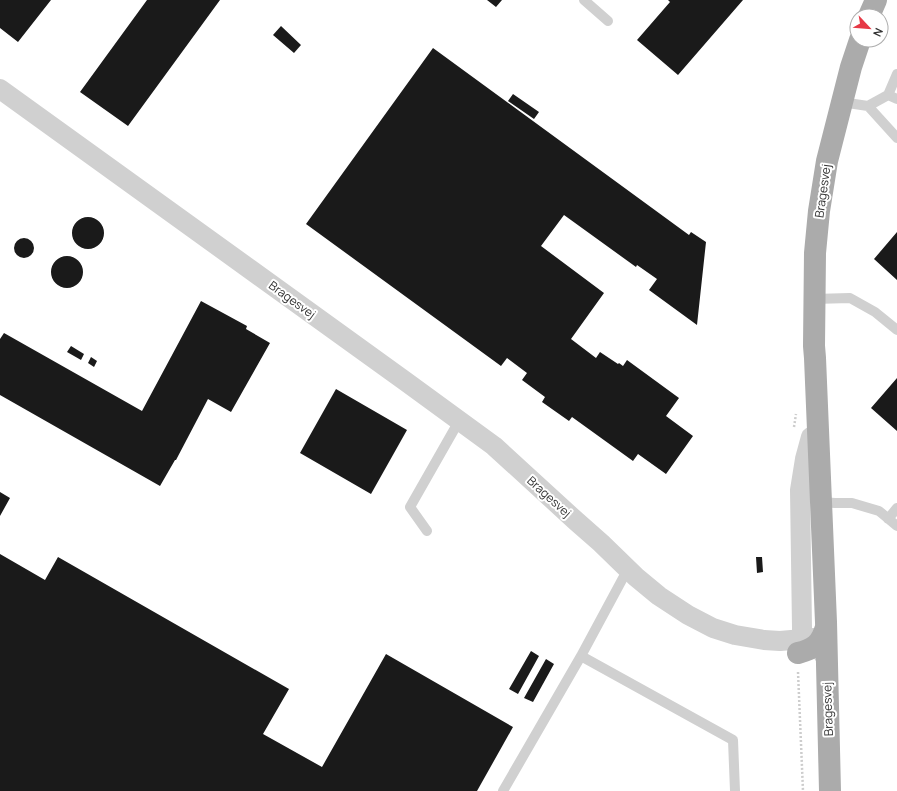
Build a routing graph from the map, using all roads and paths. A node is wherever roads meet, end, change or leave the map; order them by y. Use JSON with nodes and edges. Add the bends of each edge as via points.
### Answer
{"nodes":[{"id":1,"x":584,"y":0,"type":"edge"},
{"id":2,"x":608,"y":21,"type":"dead end"},
{"id":3,"x":857,"y":48,"type":"edge"},
{"id":4,"x":897,"y":74,"type":"edge"},
{"id":5,"x":0,"y":89,"type":"edge"},
{"id":6,"x":893,"y":97,"type":"edge"},
{"id":7,"x":841,"y":102,"type":"junction"},
{"id":8,"x":868,"y":106,"type":"junction"},
{"id":9,"x":897,"y":138,"type":"edge"},
{"id":10,"x":814,"y":299,"type":"junction"},
{"id":11,"x":897,"y":330,"type":"edge"},
{"id":12,"x":814,"y":346,"type":"junction"},
{"id":13,"x":459,"y":421,"type":"junction"},
{"id":14,"x":821,"y":502,"type":"junction"},
{"id":15,"x":897,"y":508,"type":"edge"},
{"id":16,"x":888,"y":519,"type":"junction"},
{"id":17,"x":576,"y":521,"type":"junction"},
{"id":18,"x":897,"y":526,"type":"edge"},
{"id":19,"x":427,"y":531,"type":"dead end"},
{"id":20,"x":623,"y":578,"type":"junction"},
{"id":21,"x":812,"y":644,"type":"junction"},
{"id":22,"x":581,"y":656,"type":"junction"},
{"id":23,"x":503,"y":791,"type":"edge"},
{"id":24,"x":735,"y":791,"type":"edge"},
{"id":25,"x":803,"y":791,"type":"edge"},
{"id":26,"x":818,"y":791,"type":"edge"},
{"id":27,"x":827,"y":791,"type":"edge"},
{"id":28,"x":830,"y":791,"type":"edge"}],
"edges":[{"from":1,"to":2,"type":"lane"},
{"from":3,"to":7,"type":"main road","name":"Bragesvej"},
{"from":4,"to":6,"type":"lane"},
{"from":5,"to":13,"type":"street","name":"Bragesvej"},
{"from":6,"to":8,"type":"lane"},
{"from":7,"to":8,"type":"lane"},
{"from":7,"to":10,"type":"main road","name":"Bragesvej","via":[[827,161],[819,211]]},
{"from":8,"to":9,"type":"lane"},
{"from":10,"to":11,"type":"lane","via":[[850,298],[875,312]]},
{"from":10,"to":12,"type":"main road","name":"Bragesvej"},
{"from":12,"to":14,"type":"main road","name":"Bragesvej"},
{"from":12,"to":21,"type":"main road","name":"Bragesvej","via":[[811,358]]},
{"from":13,"to":17,"type":"street","name":"Bragesvej","via":[[494,446]]},
{"from":13,"to":19,"type":"lane","via":[[410,507]]},
{"from":14,"to":16,"type":"lane","via":[[852,502],[879,511]]},
{"from":14,"to":21,"type":"main road","name":"Bragesvej"},
{"from":15,"to":16,"type":"lane"},
{"from":16,"to":18,"type":"lane"},
{"from":17,"to":20,"type":"street","name":"Bragesvej"},
{"from":17,"to":21,"type":"street","name":"Bragesvej","via":[[659,596],[712,628],[764,640]]},
{"from":20,"to":21,"type":"street","name":"Bragesvej","via":[[656,607],[706,638],[760,652]]},
{"from":20,"to":22,"type":"lane"},
{"from":21,"to":25,"type":"path"},
{"from":21,"to":26,"type":"main road","name":"Bragesvej"},
{"from":21,"to":27,"type":"street","name":"Bragesvej","via":[[823,646],[822,696]]},
{"from":21,"to":28,"type":"main road","name":"Bragesvej"},
{"from":22,"to":23,"type":"lane"},
{"from":22,"to":24,"type":"lane","via":[[733,740]]}]}
